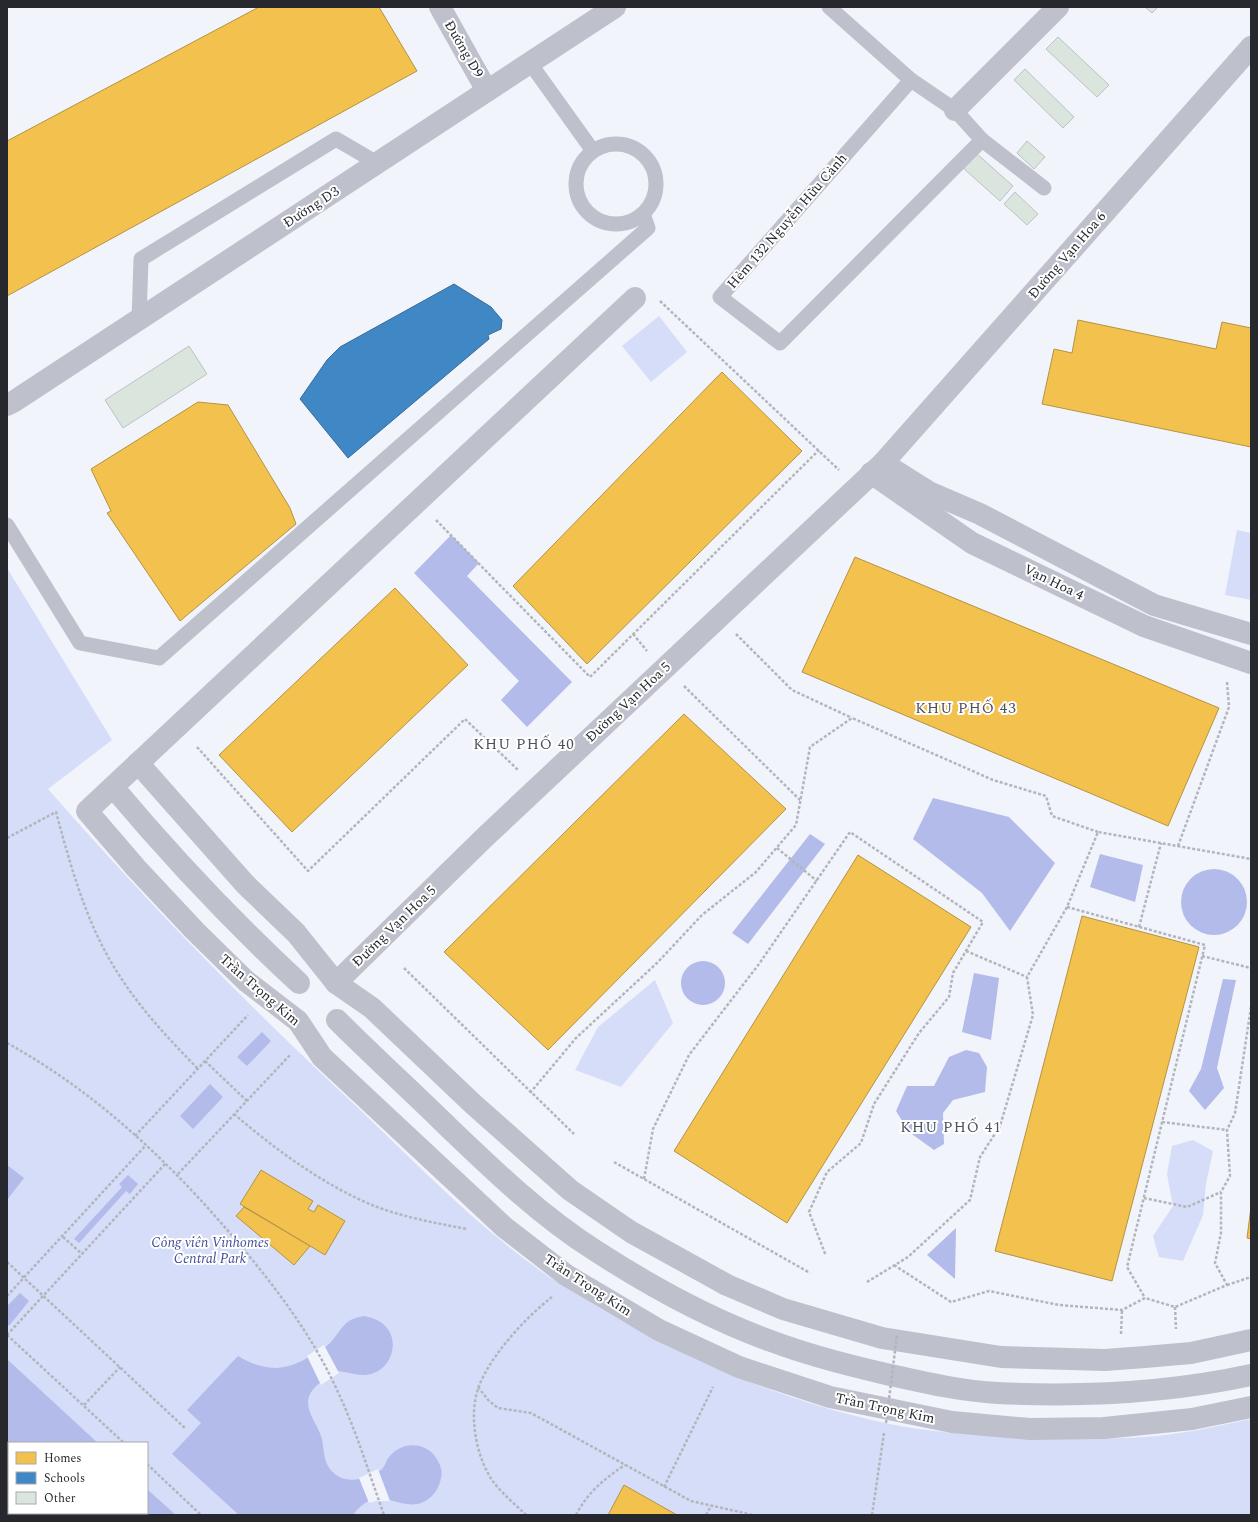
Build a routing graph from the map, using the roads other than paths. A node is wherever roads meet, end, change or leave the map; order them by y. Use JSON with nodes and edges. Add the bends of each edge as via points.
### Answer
{"nodes":[{"id":1,"x":440,"y":7,"type":"edge"},
{"id":2,"x":829,"y":7,"type":"edge"},
{"id":3,"x":1055,"y":8,"type":"edge"},
{"id":4,"x":605,"y":10,"type":"edge"},
{"id":5,"x":1251,"y":47,"type":"edge"},
{"id":6,"x":530,"y":63,"type":"junction"},
{"id":7,"x":911,"y":80,"type":"junction"},
{"id":8,"x":487,"y":91,"type":"junction"},
{"id":9,"x":955,"y":110,"type":"junction"},
{"id":10,"x":982,"y":140,"type":"junction"},
{"id":11,"x":593,"y":151,"type":"junction"},
{"id":12,"x":377,"y":163,"type":"junction"},
{"id":13,"x":1044,"y":188,"type":"dead end"},
{"id":14,"x":643,"y":214,"type":"junction"},
{"id":15,"x":635,"y":298,"type":"dead end"},
{"id":16,"x":139,"y":320,"type":"junction"},
{"id":17,"x":7,"y":405,"type":"edge"},
{"id":18,"x":877,"y":468,"type":"junction"},
{"id":19,"x":7,"y":526,"type":"edge"},
{"id":20,"x":1251,"y":634,"type":"edge"},
{"id":21,"x":1251,"y":663,"type":"edge"},
{"id":22,"x":138,"y":763,"type":"junction"},
{"id":23,"x":113,"y":787,"type":"junction"},
{"id":24,"x":299,"y":983,"type":"junction"},
{"id":25,"x":336,"y":983,"type":"junction"},
{"id":26,"x":337,"y":1020,"type":"junction"},
{"id":27,"x":298,"y":1021,"type":"junction"},
{"id":28,"x":1251,"y":1340,"type":"edge"},
{"id":29,"x":1251,"y":1375,"type":"edge"},
{"id":30,"x":1251,"y":1407,"type":"edge"}],
"edges":[{"from":1,"to":8,"type":"street","name":"Đường D9"},
{"from":2,"to":7,"type":"lane"},
{"from":3,"to":9,"type":"street"},
{"from":4,"to":6,"type":"street","name":"Đường D3"},
{"from":5,"to":18,"type":"street","name":"Đường Vạn Hoa 6"},
{"from":6,"to":8,"type":"street","name":"Đường D3"},
{"from":6,"to":11,"type":"lane"},
{"from":7,"to":9,"type":"lane"},
{"from":7,"to":10,"type":"lane","name":"Hẻm 132 Nguyễn Hữu Cảnh","via":[[720,297],[780,343]]},
{"from":8,"to":12,"type":"street","name":"Đường D3"},
{"from":9,"to":10,"type":"lane"},
{"from":10,"to":13,"type":"lane"},
{"from":11,"to":14,"type":"lane","via":[[605,145],[619,144],[632,147],[643,154],[652,165],[656,191],[651,204]]},
{"from":11,"to":14,"type":"lane","via":[[584,160],[576,184],[585,209],[594,218],[606,223],[632,221]]},
{"from":12,"to":16,"type":"street","name":"Đường D3"},
{"from":12,"to":16,"type":"lane","via":[[336,139],[141,259]]},
{"from":14,"to":19,"type":"lane","via":[[648,228],[159,658],[80,643]]},
{"from":15,"to":22,"type":"street"},
{"from":16,"to":17,"type":"street","name":"Đường D3"},
{"from":18,"to":20,"type":"street","name":"Vạn Hoa 4","via":[[980,514],[1154,605]]},
{"from":18,"to":21,"type":"street","name":"Vạn Hoa 4","via":[[972,543],[1144,626]]},
{"from":18,"to":25,"type":"street","name":"Đường Vạn Hoa 5","via":[[484,838]]},
{"from":22,"to":23,"type":"street"},
{"from":22,"to":25,"type":"street","via":[[245,884],[296,933]]},
{"from":23,"to":24,"type":"street","via":[[229,916]]},
{"from":23,"to":27,"type":"street","name":"Trần Trọng Kim","via":[[87,811],[136,868],[246,982]]},
{"from":24,"to":25,"type":"street","via":[[306,978],[322,976]]},
{"from":24,"to":27,"type":"street","via":[[291,998],[293,1014]]},
{"from":25,"to":26,"type":"street","via":[[344,1005]]},
{"from":25,"to":28,"type":"street","via":[[372,1008],[473,1104],[570,1190],[630,1232],[727,1285],[783,1309],[882,1338],[1002,1357],[1105,1360],[1191,1353]]},
{"from":26,"to":27,"type":"street","via":[[330,1026],[314,1029]]},
{"from":26,"to":29,"type":"street","via":[[498,1174],[589,1246],[644,1280],[704,1312],[770,1341],[843,1364],[928,1384],[996,1393],[1141,1392],[1221,1382]]},
{"from":27,"to":30,"type":"street","name":"Trần Trọng Kim","via":[[322,1058],[504,1227],[566,1275],[659,1330],[739,1367],[830,1397],[896,1412],[952,1422],[1030,1429],[1104,1428],[1192,1419]]}]}
